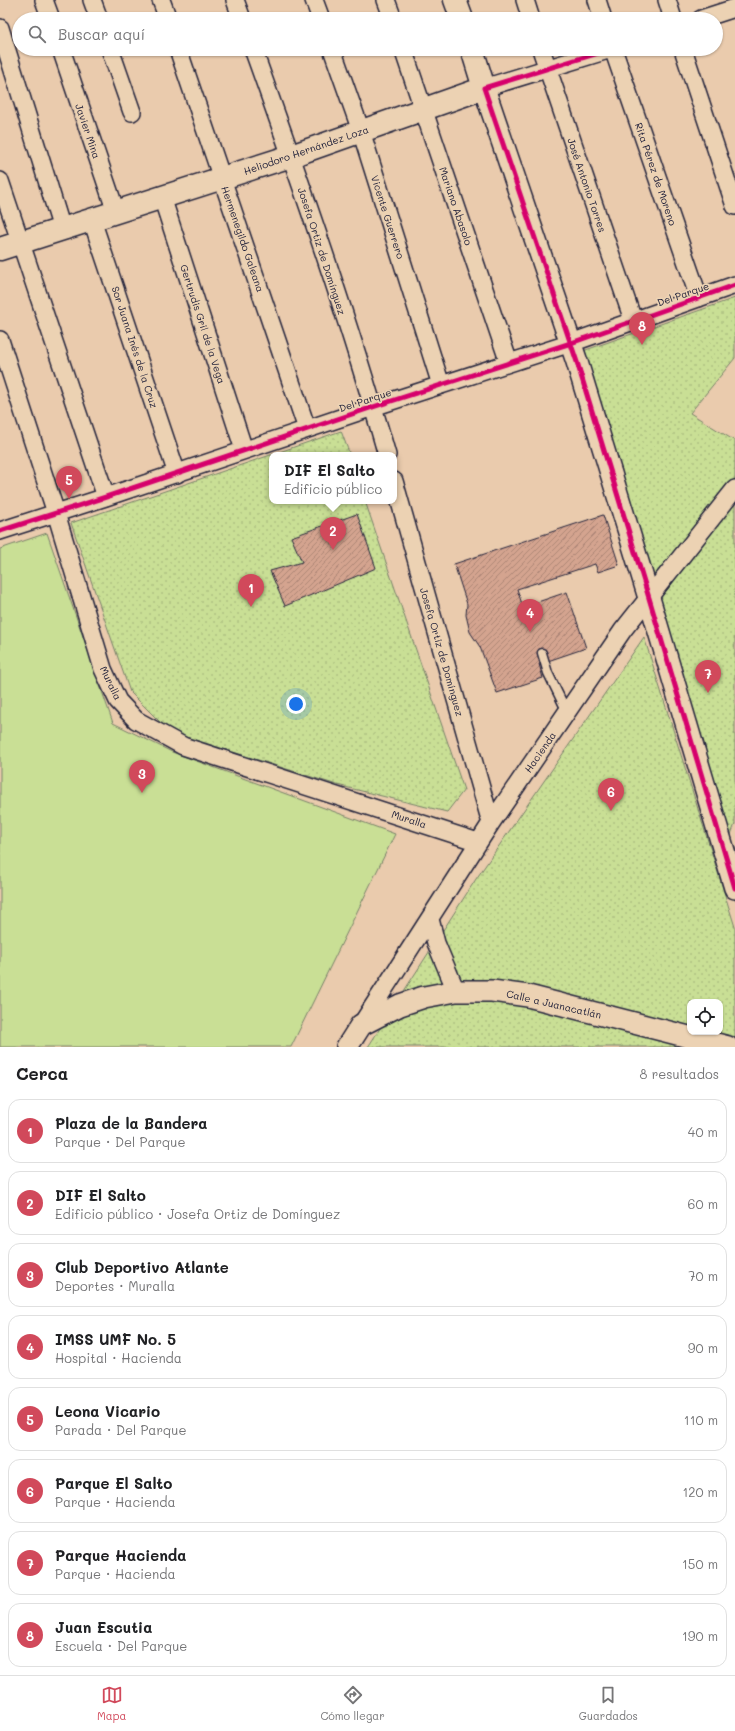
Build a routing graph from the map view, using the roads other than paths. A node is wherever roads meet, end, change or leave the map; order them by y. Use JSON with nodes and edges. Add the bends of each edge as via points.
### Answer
{"nodes":[{"id":1,"x":44,"y":0,"type":"edge"},
{"id":2,"x":92,"y":0,"type":"edge"},
{"id":3,"x":161,"y":0,"type":"edge"},
{"id":4,"x":235,"y":0,"type":"edge"},
{"id":5,"x":314,"y":0,"type":"edge"},
{"id":6,"x":386,"y":0,"type":"edge"},
{"id":7,"x":455,"y":0,"type":"edge"},
{"id":8,"x":525,"y":0,"type":"edge"},
{"id":9,"x":597,"y":0,"type":"edge"},
{"id":10,"x":667,"y":0,"type":"edge"},
{"id":11,"x":735,"y":8,"type":"edge"},
{"id":12,"x":48,"y":12,"type":"edge"},
{"id":13,"x":96,"y":12,"type":"edge"},
{"id":14,"x":165,"y":12,"type":"edge"},
{"id":15,"x":239,"y":12,"type":"edge"},
{"id":16,"x":318,"y":12,"type":"edge"},
{"id":17,"x":390,"y":12,"type":"edge"},
{"id":18,"x":459,"y":12,"type":"edge"},
{"id":19,"x":529,"y":12,"type":"edge"},
{"id":20,"x":601,"y":12,"type":"edge"},
{"id":21,"x":671,"y":12,"type":"edge"},
{"id":22,"x":723,"y":12,"type":"edge"},
{"id":23,"x":0,"y":28,"type":"edge"},
{"id":24,"x":63,"y":56,"type":"edge"},
{"id":25,"x":112,"y":56,"type":"edge"},
{"id":26,"x":180,"y":56,"type":"edge"},
{"id":27,"x":255,"y":56,"type":"edge"},
{"id":28,"x":334,"y":56,"type":"edge"},
{"id":29,"x":405,"y":56,"type":"edge"},
{"id":30,"x":474,"y":56,"type":"edge"},
{"id":31,"x":543,"y":56,"type":"edge"},
{"id":32,"x":588,"y":56,"type":"edge"},
{"id":33,"x":614,"y":56,"type":"edge"},
{"id":34,"x":685,"y":56,"type":"edge"},
{"id":35,"x":547,"y":68,"type":"junction"},
{"id":36,"x":484,"y":88,"type":"junction"},
{"id":37,"x":424,"y":110,"type":"junction"},
{"id":38,"x":132,"y":112,"type":"dead end"},
{"id":39,"x":361,"y":131,"type":"junction"},
{"id":40,"x":291,"y":156,"type":"junction"},
{"id":41,"x":223,"y":178,"type":"junction"},
{"id":42,"x":0,"y":181,"type":"edge"},
{"id":43,"x":162,"y":198,"type":"junction"},
{"id":44,"x":735,"y":206,"type":"edge"},
{"id":45,"x":116,"y":212,"type":"junction"},
{"id":46,"x":92,"y":220,"type":"junction"},
{"id":47,"x":62,"y":229,"type":"junction"},
{"id":48,"x":10,"y":246,"type":"edge"},
{"id":49,"x":735,"y":285,"type":"edge"},
{"id":50,"x":699,"y":298,"type":"junction"},
{"id":51,"x":633,"y":320,"type":"junction"},
{"id":52,"x":0,"y":340,"type":"edge"},
{"id":53,"x":571,"y":343,"type":"junction"},
{"id":54,"x":509,"y":363,"type":"junction"},
{"id":55,"x":441,"y":386,"type":"junction"},
{"id":56,"x":373,"y":406,"type":"junction"},
{"id":57,"x":307,"y":429,"type":"junction"},
{"id":58,"x":244,"y":450,"type":"junction"},
{"id":59,"x":386,"y":452,"type":"edge"},
{"id":60,"x":177,"y":474,"type":"junction"},
{"id":61,"x":735,"y":489,"type":"edge"},
{"id":62,"x":397,"y":492,"type":"edge"},
{"id":63,"x":106,"y":497,"type":"junction"},
{"id":64,"x":56,"y":513,"type":"junction"},
{"id":65,"x":0,"y":531,"type":"edge"},
{"id":66,"x":649,"y":598,"type":"junction"},
{"id":67,"x":542,"y":653,"type":"dead end"},
{"id":68,"x":568,"y":713,"type":"junction"},
{"id":69,"x":491,"y":823,"type":"junction"},
{"id":70,"x":478,"y":842,"type":"junction"},
{"id":71,"x":735,"y":888,"type":"edge"},
{"id":72,"x":430,"y":919,"type":"junction"},
{"id":73,"x":456,"y":991,"type":"junction"},
{"id":74,"x":361,"y":1025,"type":"junction"},
{"id":75,"x":347,"y":1047,"type":"edge"},
{"id":76,"x":728,"y":1047,"type":"edge"}],
"edges":[{"from":1,"to":12,"type":"street"},
{"from":2,"to":13,"type":"street"},
{"from":3,"to":14,"type":"street"},
{"from":4,"to":15,"type":"street"},
{"from":5,"to":16,"type":"street"},
{"from":6,"to":17,"type":"street"},
{"from":7,"to":18,"type":"main road"},
{"from":8,"to":19,"type":"street"},
{"from":9,"to":20,"type":"street"},
{"from":10,"to":21,"type":"street"},
{"from":11,"to":22,"type":"street"},
{"from":23,"to":47,"type":"street"},
{"from":24,"to":45,"type":"street","name":"Javier Mina"},
{"from":25,"to":38,"type":"street"},
{"from":26,"to":41,"type":"street","name":"Hermenegildo Galeana"},
{"from":27,"to":40,"type":"street","name":"Josefa Ortiz de Domínguez"},
{"from":28,"to":39,"type":"street","name":"Vicente Guerrero"},
{"from":29,"to":37,"type":"street","name":"Mariano Abasolo"},
{"from":30,"to":36,"type":"main road"},
{"from":31,"to":35,"type":"street","name":"José Antonio Torres"},
{"from":32,"to":35,"type":"street","name":"Heliodoro Hernández Loza"},
{"from":33,"to":50,"type":"street","name":"Rita Pérez de Moreno"},
{"from":34,"to":44,"type":"street"},
{"from":35,"to":36,"type":"street","name":"Heliodoro Hernández Loza"},
{"from":35,"to":51,"type":"street","name":"José Antonio Torres"},
{"from":36,"to":37,"type":"main road","name":"Heliodoro Hernández Loza"},
{"from":36,"to":53,"type":"street"},
{"from":37,"to":39,"type":"main road","name":"Heliodoro Hernández Loza"},
{"from":37,"to":54,"type":"street","name":"Mariano Abasolo"},
{"from":39,"to":40,"type":"main road","name":"Heliodoro Hernández Loza"},
{"from":39,"to":55,"type":"street","name":"Vicente Guerrero"},
{"from":40,"to":41,"type":"main road","name":"Heliodoro Hernández Loza"},
{"from":40,"to":56,"type":"street","name":"Josefa Ortiz de Domínguez"},
{"from":41,"to":43,"type":"main road","name":"Heliodoro Hernández Loza"},
{"from":41,"to":57,"type":"street","name":"Hermenegildo Galeana"},
{"from":42,"to":48,"type":"street"},
{"from":43,"to":45,"type":"main road","name":"Heliodoro Hernández Loza"},
{"from":43,"to":58,"type":"street","name":"Gertrudis Gril de la Vega"},
{"from":45,"to":46,"type":"main road","name":"Heliodoro Hernández Loza"},
{"from":46,"to":47,"type":"main road","name":"Heliodoro Hernández Loza"},
{"from":46,"to":60,"type":"street","name":"Sor Juana Inés de la Cruz"},
{"from":47,"to":48,"type":"main road","name":"Heliodoro Hernández Loza"},
{"from":48,"to":63,"type":"street"},
{"from":49,"to":50,"type":"street","name":"Del Parque"},
{"from":50,"to":51,"type":"street","name":"Del Parque"},
{"from":51,"to":53,"type":"street","name":"Del Parque"},
{"from":52,"to":64,"type":"street","name":"Muralla"},
{"from":53,"to":54,"type":"street","name":"Del Parque"},
{"from":53,"to":66,"type":"street"},
{"from":54,"to":55,"type":"street","name":"Del Parque"},
{"from":55,"to":56,"type":"street","name":"Del Parque"},
{"from":56,"to":57,"type":"street","name":"Del Parque"},
{"from":56,"to":59,"type":"street","name":"Josefa Ortiz de Domínguez"},
{"from":57,"to":58,"type":"street","name":"Del Parque"},
{"from":58,"to":60,"type":"street","name":"Del Parque"},
{"from":60,"to":63,"type":"street","name":"Del Parque"},
{"from":61,"to":66,"type":"street","name":"Hacienda"},
{"from":62,"to":69,"type":"street","name":"Josefa Ortiz de Domínguez"},
{"from":63,"to":64,"type":"street","name":"Del Parque"},
{"from":64,"to":65,"type":"street","name":"Del Parque"},
{"from":64,"to":70,"type":"street","name":"Muralla","via":[[103,669],[118,701],[136,720],[183,746]]},
{"from":66,"to":68,"type":"street","name":"Hacienda","via":[[623,630]]},
{"from":66,"to":71,"type":"street"},
{"from":67,"to":68,"type":"lane","via":[[548,673]]},
{"from":68,"to":69,"type":"street","name":"Hacienda"},
{"from":69,"to":70,"type":"street","name":"Hacienda"},
{"from":70,"to":72,"type":"street","name":"Hacienda"},
{"from":72,"to":73,"type":"street","via":[[436,943]]},
{"from":72,"to":74,"type":"street","name":"Hacienda"},
{"from":73,"to":74,"type":"street","name":"Calle a Juanacatlán","via":[[424,997]]},
{"from":73,"to":76,"type":"street","name":"Calle a Juanacatlán","via":[[492,991],[528,996]]},
{"from":74,"to":75,"type":"street"}]}
